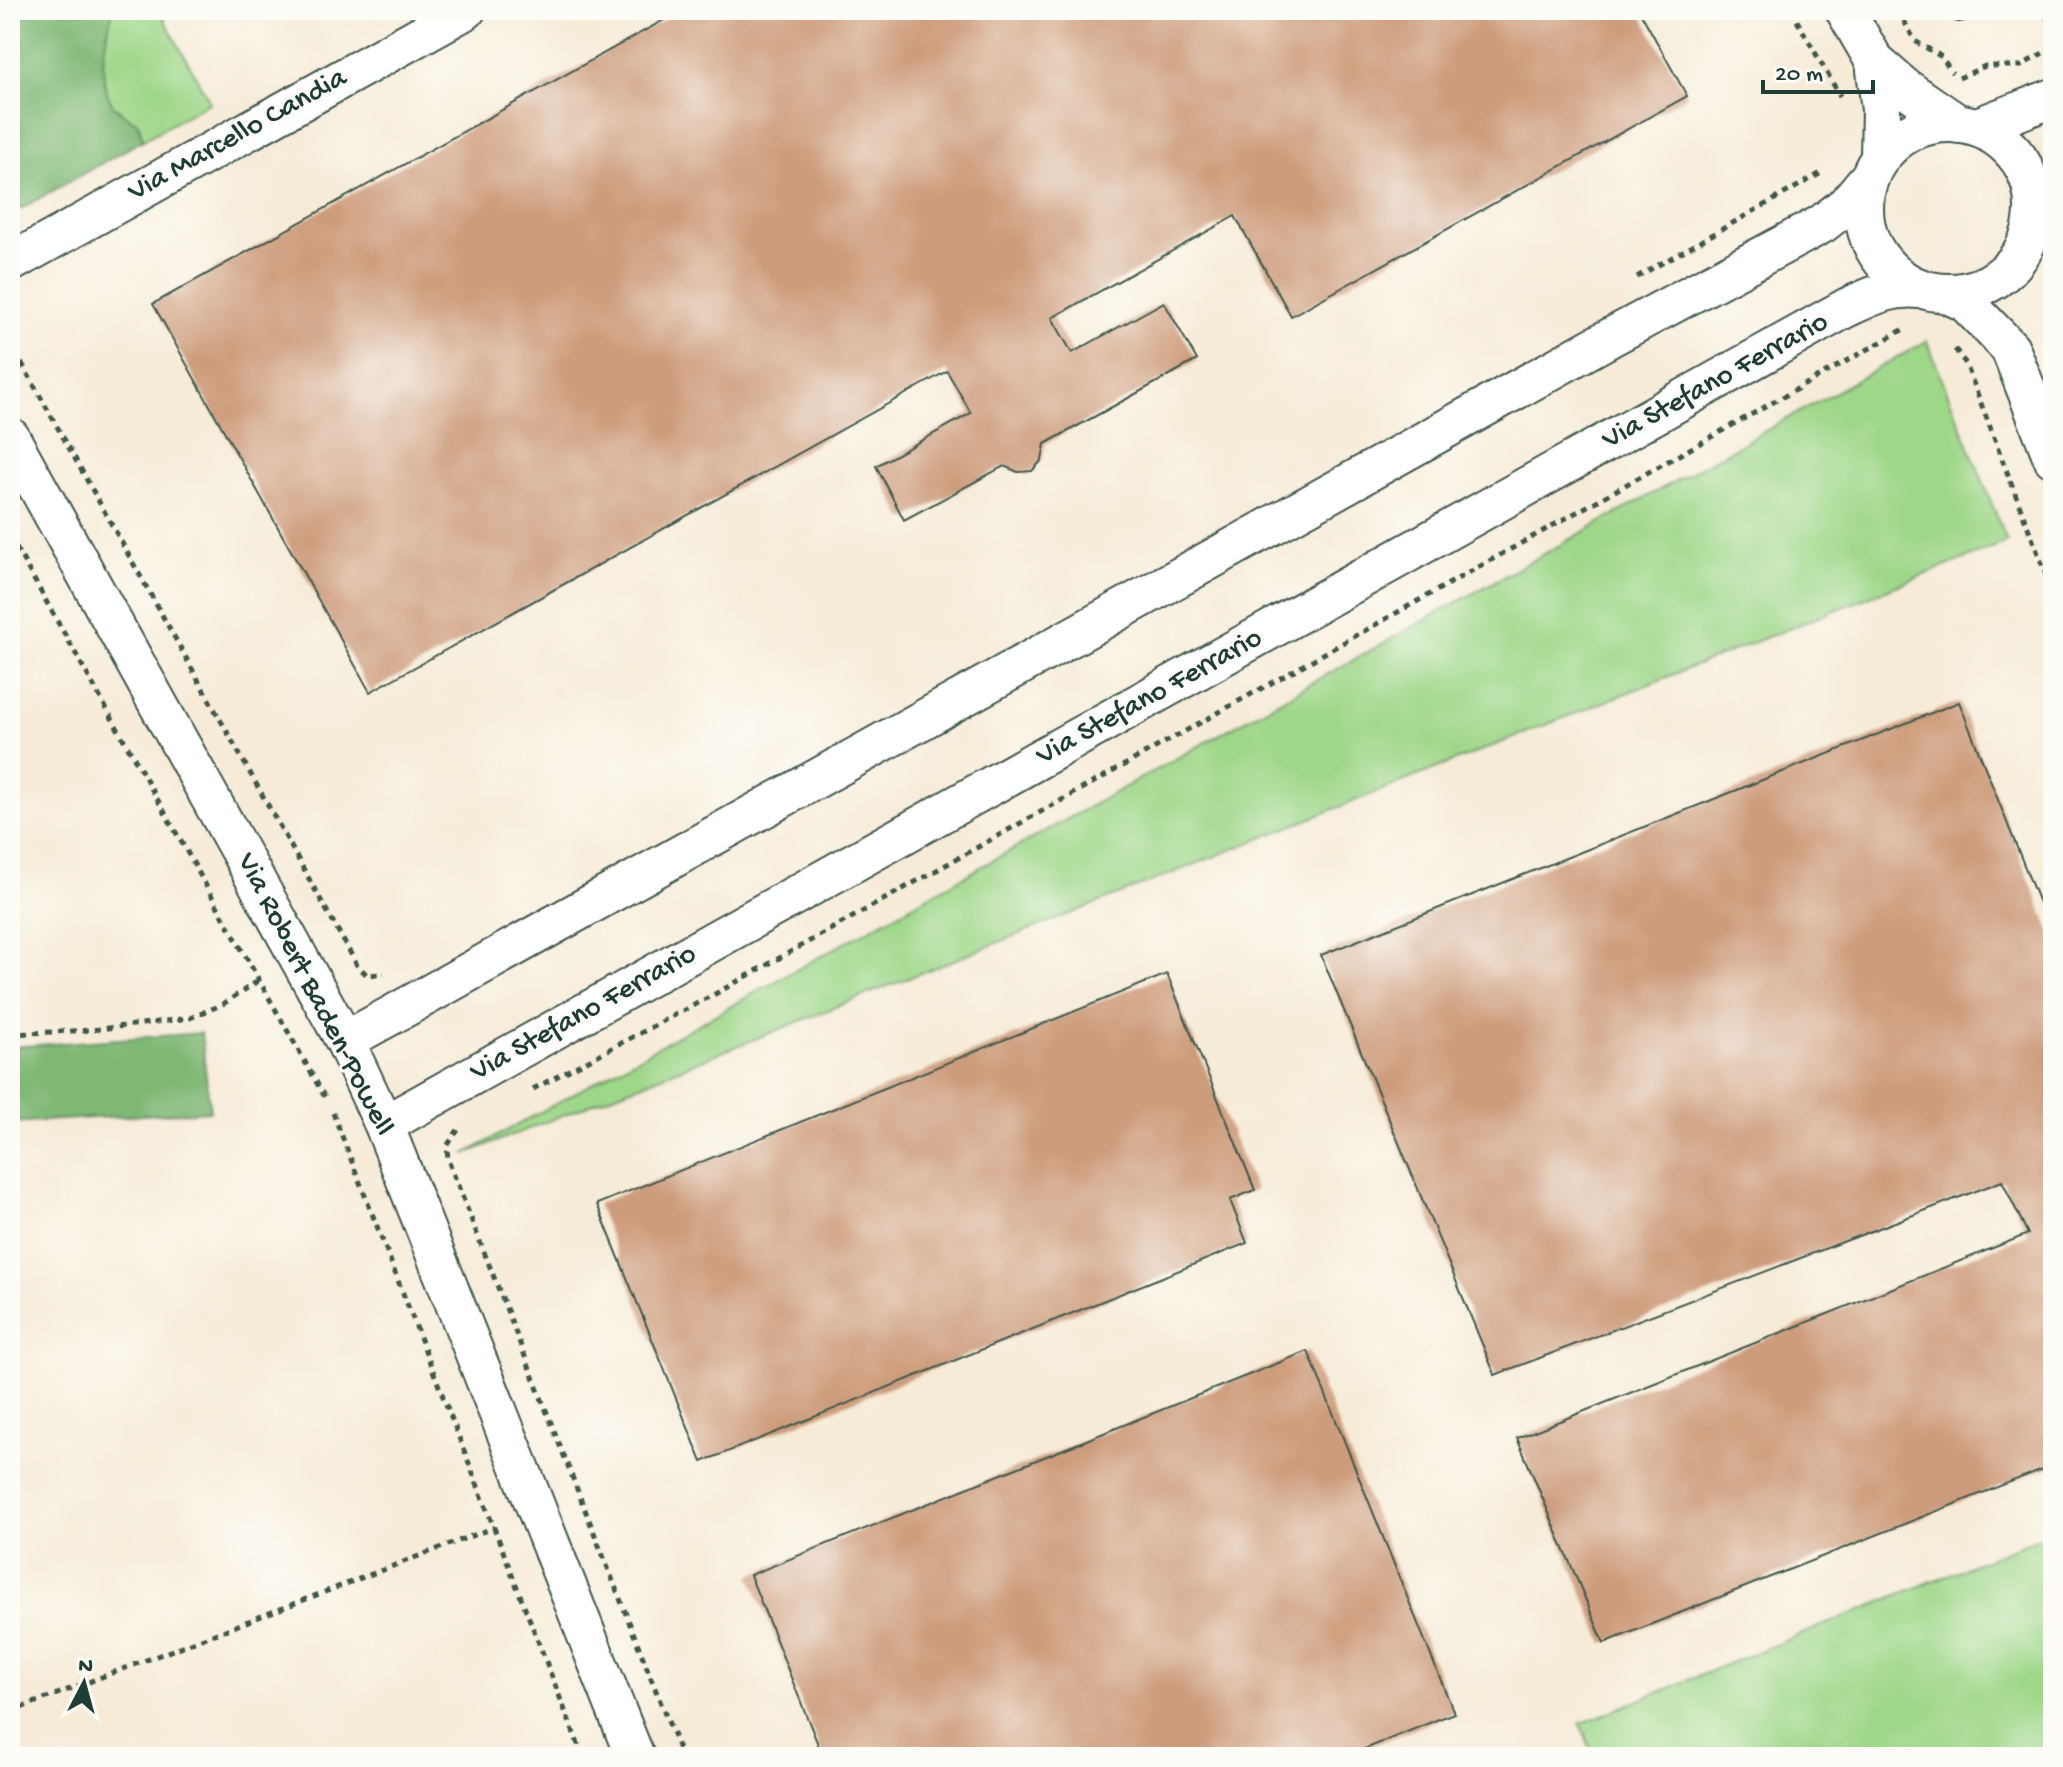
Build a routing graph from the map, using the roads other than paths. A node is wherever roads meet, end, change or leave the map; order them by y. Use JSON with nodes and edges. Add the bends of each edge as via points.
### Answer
{"nodes":[{"id":1,"x":466,"y":10,"type":"edge"},
{"id":2,"x":1845,"y":10,"type":"edge"},
{"id":3,"x":1875,"y":62,"type":"junction"},
{"id":4,"x":2053,"y":98,"type":"edge"},
{"id":5,"x":1967,"y":125,"type":"junction"},
{"id":6,"x":1874,"y":168,"type":"junction"},
{"id":7,"x":2053,"y":201,"type":"edge"},
{"id":8,"x":2024,"y":248,"type":"junction"},
{"id":9,"x":10,"y":263,"type":"edge"},
{"id":10,"x":1928,"y":302,"type":"junction"},
{"id":11,"x":2010,"y":348,"type":"junction"},
{"id":12,"x":10,"y":437,"type":"edge"},
{"id":13,"x":2053,"y":458,"type":"edge"},
{"id":14,"x":345,"y":1041,"type":"junction"},
{"id":15,"x":384,"y":1125,"type":"junction"},
{"id":16,"x":635,"y":1757,"type":"edge"}],
"edges":[{"from":1,"to":9,"type":"street","name":"Via Marcello Candia"},
{"from":2,"to":3,"type":"street"},
{"from":3,"to":5,"type":"street","via":[[1904,87]]},
{"from":3,"to":6,"type":"street","via":[[1881,110]]},
{"from":4,"to":5,"type":"street"},
{"from":5,"to":6,"type":"street","via":[[1924,126],[1899,138]]},
{"from":5,"to":8,"type":"street","via":[[2000,139],[2019,159],[2031,183],[2035,209]]},
{"from":6,"to":10,"type":"street","via":[[1863,206],[1866,232],[1878,257]]},
{"from":6,"to":14,"type":"street","via":[[1835,215],[1805,233]]},
{"from":7,"to":8,"type":"street"},
{"from":8,"to":10,"type":"street","via":[[1998,278]]},
{"from":8,"to":11,"type":"street","via":[[2010,292]]},
{"from":10,"to":11,"type":"street","via":[[1965,302]]},
{"from":10,"to":15,"type":"street","name":"Via Stefano Ferrario","via":[[1901,287],[1846,308]]},
{"from":11,"to":13,"type":"street"},
{"from":12,"to":14,"type":"street","name":"Via Robert Baden-Powell"},
{"from":14,"to":15,"type":"street","name":"Via Robert Baden-Powell"},
{"from":15,"to":16,"type":"street","name":"Via Robert Baden-Powell"}]}
